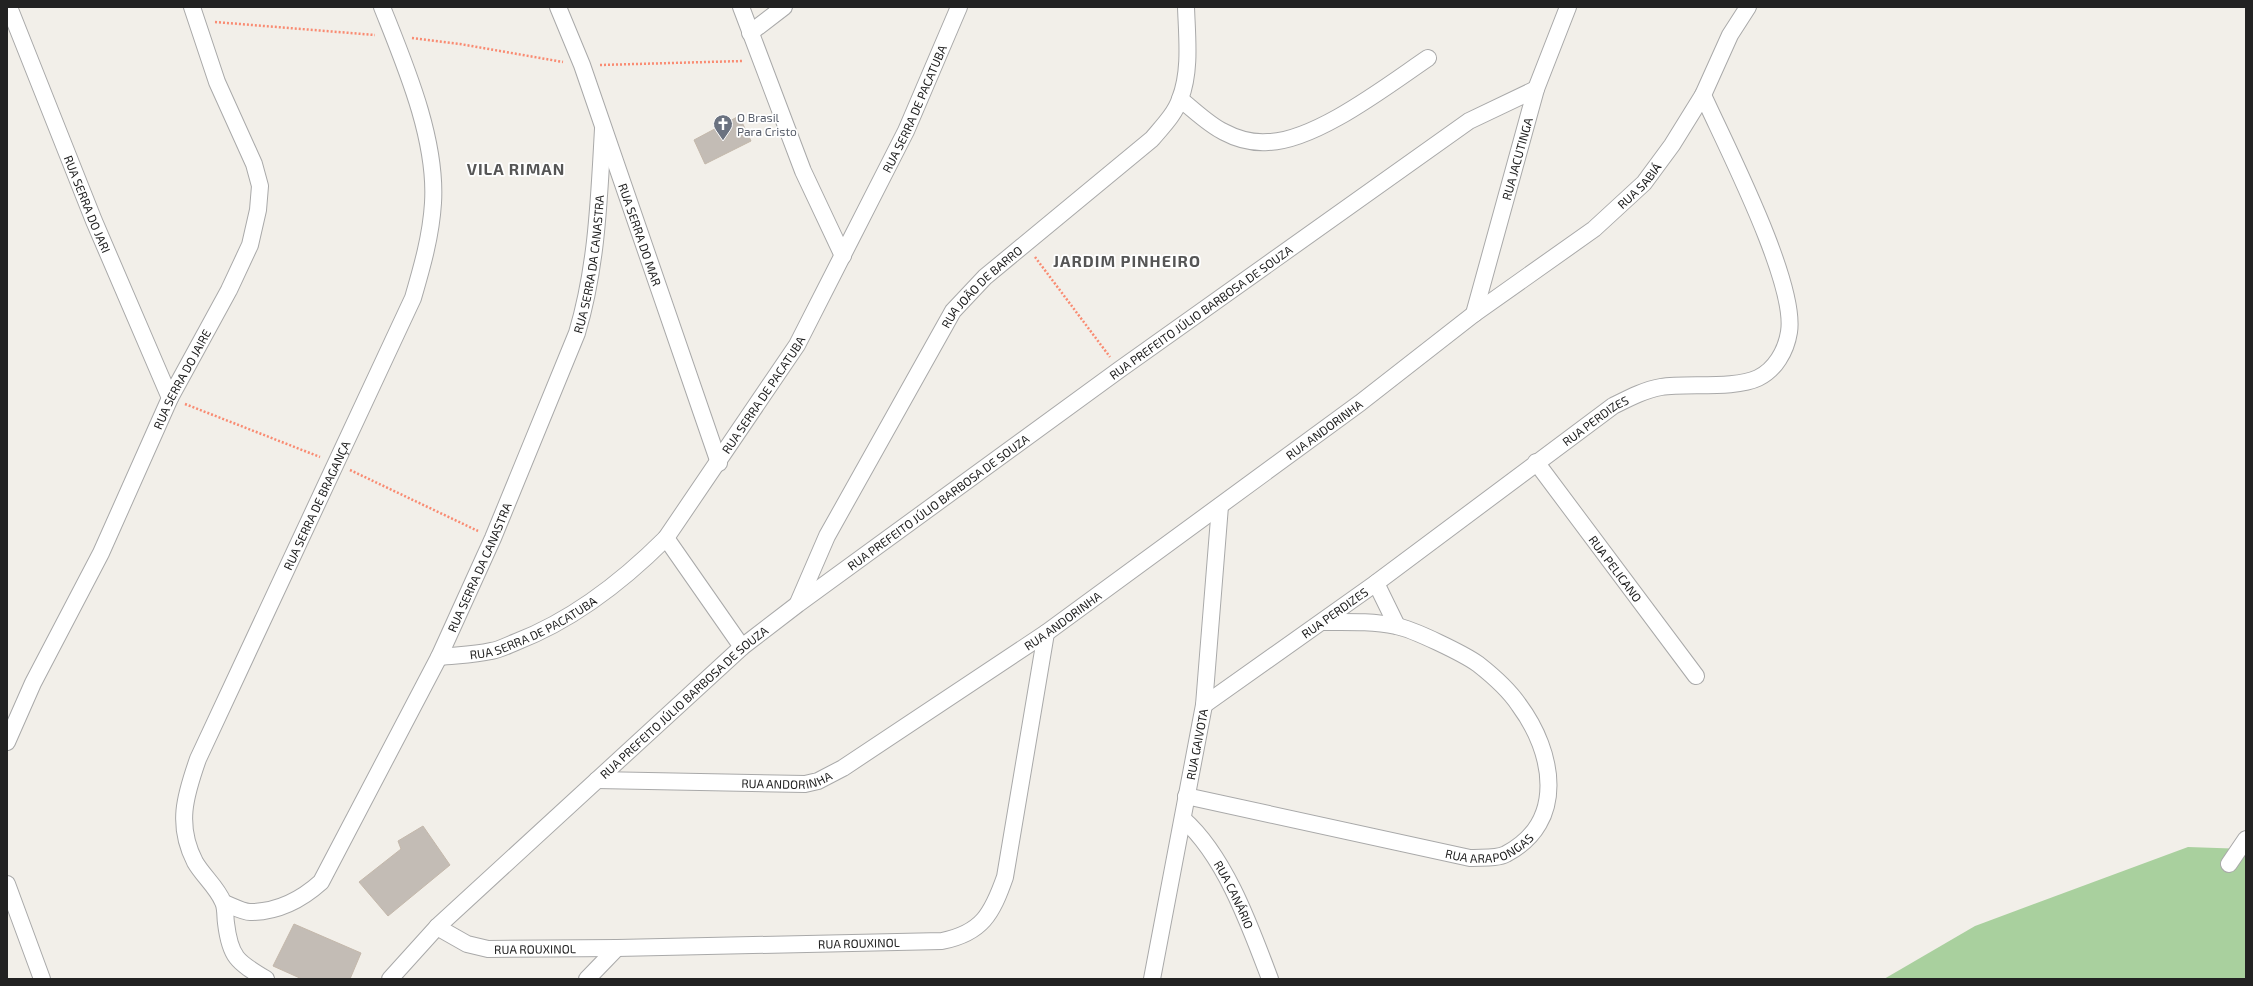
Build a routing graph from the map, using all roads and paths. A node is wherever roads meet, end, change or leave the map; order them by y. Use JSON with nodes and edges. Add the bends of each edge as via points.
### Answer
{"nodes":[{"id":1,"x":10,"y":7,"type":"edge"},
{"id":2,"x":382,"y":7,"type":"edge"},
{"id":3,"x":558,"y":7,"type":"edge"},
{"id":4,"x":741,"y":7,"type":"edge"},
{"id":5,"x":784,"y":7,"type":"edge"},
{"id":6,"x":959,"y":7,"type":"edge"},
{"id":7,"x":1186,"y":7,"type":"edge"},
{"id":8,"x":1568,"y":7,"type":"edge"},
{"id":9,"x":1748,"y":7,"type":"edge"},
{"id":10,"x":195,"y":14,"type":"edge"},
{"id":11,"x":750,"y":33,"type":"junction"},
{"id":12,"x":394,"y":36,"type":"junction"},
{"id":13,"x":1428,"y":58,"type":"dead end"},
{"id":14,"x":761,"y":61,"type":"junction"},
{"id":15,"x":582,"y":65,"type":"junction"},
{"id":16,"x":1536,"y":89,"type":"junction"},
{"id":17,"x":1703,"y":95,"type":"junction"},
{"id":18,"x":1180,"y":99,"type":"junction"},
{"id":19,"x":603,"y":129,"type":"junction"},
{"id":20,"x":1025,"y":244,"type":"junction"},
{"id":21,"x":844,"y":256,"type":"junction"},
{"id":22,"x":1474,"y":314,"type":"junction"},
{"id":23,"x":1119,"y":370,"type":"junction"},
{"id":24,"x":170,"y":398,"type":"junction"},
{"id":25,"x":1536,"y":462,"type":"junction"},
{"id":26,"x":719,"y":463,"type":"junction"},
{"id":27,"x":337,"y":464,"type":"junction"},
{"id":28,"x":1220,"y":506,"type":"junction"},
{"id":29,"x":493,"y":538,"type":"junction"},
{"id":30,"x":666,"y":538,"type":"junction"},
{"id":31,"x":1376,"y":583,"type":"junction"},
{"id":32,"x":798,"y":604,"type":"junction"},
{"id":33,"x":1323,"y":622,"type":"junction"},
{"id":34,"x":1397,"y":626,"type":"junction"},
{"id":35,"x":1046,"y":633,"type":"junction"},
{"id":36,"x":742,"y":647,"type":"junction"},
{"id":37,"x":439,"y":657,"type":"junction"},
{"id":38,"x":1696,"y":676,"type":"dead end"},
{"id":39,"x":1204,"y":705,"type":"junction"},
{"id":40,"x":7,"y":742,"type":"edge"},
{"id":41,"x":597,"y":780,"type":"junction"},
{"id":42,"x":1186,"y":796,"type":"junction"},
{"id":43,"x":1183,"y":819,"type":"junction"},
{"id":44,"x":2246,"y":839,"type":"edge"},
{"id":45,"x":2229,"y":864,"type":"dead end"},
{"id":46,"x":7,"y":884,"type":"edge"},
{"id":47,"x":224,"y":903,"type":"junction"},
{"id":48,"x":437,"y":927,"type":"junction"},
{"id":49,"x":617,"y":948,"type":"junction"},
{"id":50,"x":42,"y":979,"type":"edge"},
{"id":51,"x":266,"y":979,"type":"edge"},
{"id":52,"x":390,"y":979,"type":"edge"},
{"id":53,"x":587,"y":979,"type":"edge"},
{"id":54,"x":1152,"y":979,"type":"edge"},
{"id":55,"x":1270,"y":979,"type":"edge"}],
"edges":[{"from":1,"to":24,"type":"street","name":"RUA SERRA DO JARI","via":[[94,221]]},
{"from":2,"to":12,"type":"street","name":"RUA SERRA DE BRAGANÇA"},
{"from":3,"to":15,"type":"street","name":"RUA SERRA DO MAR"},
{"from":4,"to":11,"type":"street"},
{"from":5,"to":11,"type":"street"},
{"from":6,"to":21,"type":"street","name":"RUA SERRA DE PACATUBA","via":[[906,131]]},
{"from":7,"to":18,"type":"street","name":"RUA JOÃO DE BARRO","via":[[1187,68]]},
{"from":8,"to":16,"type":"street","name":"RUA JACUTINGA"},
{"from":9,"to":17,"type":"street","name":"RUA SABIÁ","via":[[1730,35]]},
{"from":10,"to":12,"type":"path"},
{"from":10,"to":24,"type":"street","name":"RUA SERRA DO JAIRE","via":[[217,82],[254,164],[260,192],[250,245],[229,290]]},
{"from":11,"to":14,"type":"street"},
{"from":12,"to":15,"type":"path","via":[[460,44]]},
{"from":12,"to":27,"type":"street","name":"RUA SERRA DE BRAGANÇA","via":[[420,110],[430,158],[433,202],[428,248],[413,298]]},
{"from":13,"to":18,"type":"street","via":[[1353,109],[1311,130],[1268,142],[1247,141],[1223,132]]},
{"from":14,"to":15,"type":"path"},
{"from":14,"to":21,"type":"street","via":[[803,171]]},
{"from":15,"to":19,"type":"street","name":"RUA SERRA DO MAR"},
{"from":16,"to":22,"type":"street","name":"RUA JACUTINGA"},
{"from":16,"to":23,"type":"street","name":"RUA PREFEITO JÚLIO BARBOSA DE SOUZA","via":[[1469,121]]},
{"from":17,"to":22,"type":"street","name":"RUA SABIÁ","via":[[1672,145],[1644,183],[1594,229]]},
{"from":17,"to":25,"type":"street","name":"RUA PERDIZES","via":[[1768,240],[1782,282],[1789,331],[1784,351],[1774,366],[1757,378],[1736,382],[1662,387],[1641,393],[1613,406]]},
{"from":18,"to":20,"type":"street","name":"RUA JOÃO DE BARRO","via":[[1152,139]]},
{"from":19,"to":26,"type":"street","name":"RUA SERRA DO MAR"},
{"from":19,"to":29,"type":"street","name":"RUA SERRA DA CANASTRA","via":[[597,231],[587,300],[577,333]]},
{"from":20,"to":23,"type":"path"},
{"from":20,"to":32,"type":"street","name":"RUA JOÃO DE BARRO","via":[[985,277],[953,311],[827,536]]},
{"from":21,"to":26,"type":"street","name":"RUA SERRA DE PACATUBA","via":[[797,345]]},
{"from":22,"to":28,"type":"street","name":"RUA ANDORINHA","via":[[1360,404]]},
{"from":23,"to":32,"type":"street","name":"RUA PREFEITO JÚLIO BARBOSA DE SOUZA"},
{"from":24,"to":27,"type":"path"},
{"from":24,"to":40,"type":"street","name":"RUA SERRA DO JAIRE","via":[[101,552],[33,683]]},
{"from":25,"to":31,"type":"street","name":"RUA PERDIZES"},
{"from":25,"to":38,"type":"street","name":"RUA PELICANO"},
{"from":26,"to":30,"type":"street","name":"RUA SERRA DE PACATUBA"},
{"from":27,"to":29,"type":"path"},
{"from":27,"to":47,"type":"street","name":"RUA SERRA DE BRAGANÇA","via":[[198,759],[186,792],[184,830],[195,862]]},
{"from":28,"to":35,"type":"street","name":"RUA ANDORINHA"},
{"from":28,"to":39,"type":"street","name":"RUA GAIVOTA"},
{"from":29,"to":37,"type":"street","name":"RUA SERRA DA CANASTRA"},
{"from":30,"to":36,"type":"street"},
{"from":30,"to":37,"type":"street","name":"RUA SERRA DE PACATUBA","via":[[602,594],[529,637],[491,651]]},
{"from":31,"to":33,"type":"street","name":"RUA PERDIZES"},
{"from":31,"to":34,"type":"street"},
{"from":32,"to":36,"type":"street","name":"RUA PREFEITO JÚLIO BARBOSA DE SOUZA"},
{"from":33,"to":34,"type":"street","name":"RUA ARAPONGAS"},
{"from":33,"to":39,"type":"street","name":"RUA PERDIZES"},
{"from":34,"to":42,"type":"street","name":"RUA ARAPONGAS","via":[[1478,664],[1519,704],[1532,724],[1544,755],[1550,784],[1547,807],[1533,834],[1505,855],[1470,858]]},
{"from":35,"to":41,"type":"street","name":"RUA ANDORINHA","via":[[843,768],[818,781],[805,784]]},
{"from":35,"to":49,"type":"street","name":"RUA ROUXINOL","via":[[1005,877],[989,914],[977,928],[961,937],[942,941]]},
{"from":36,"to":41,"type":"street","name":"RUA PREFEITO JÚLIO BARBOSA DE SOUZA"},
{"from":37,"to":47,"type":"street","name":"RUA SERRA DA CANASTRA","via":[[321,882],[300,899],[280,907],[249,912]]},
{"from":39,"to":42,"type":"street","name":"RUA GAIVOTA"},
{"from":41,"to":48,"type":"street","name":"RUA PREFEITO JÚLIO BARBOSA DE SOUZA"},
{"from":42,"to":43,"type":"street","name":"RUA GAIVOTA"},
{"from":43,"to":54,"type":"street","name":"RUA GAIVOTA","via":[[1172,865]]},
{"from":43,"to":55,"type":"street","name":"RUA CANÁRIO","via":[[1210,848],[1227,880]]},
{"from":44,"to":45,"type":"street"},
{"from":46,"to":50,"type":"street"},
{"from":47,"to":51,"type":"street","name":"RUA SERRA DE BRAGANÇA","via":[[228,940],[233,956],[248,969]]},
{"from":48,"to":49,"type":"street","name":"RUA ROUXINOL","via":[[467,944],[488,949]]},
{"from":48,"to":52,"type":"street","name":"RUA PREFEITO JÚLIO BARBOSA DE SOUZA"},
{"from":49,"to":53,"type":"street"}]}
